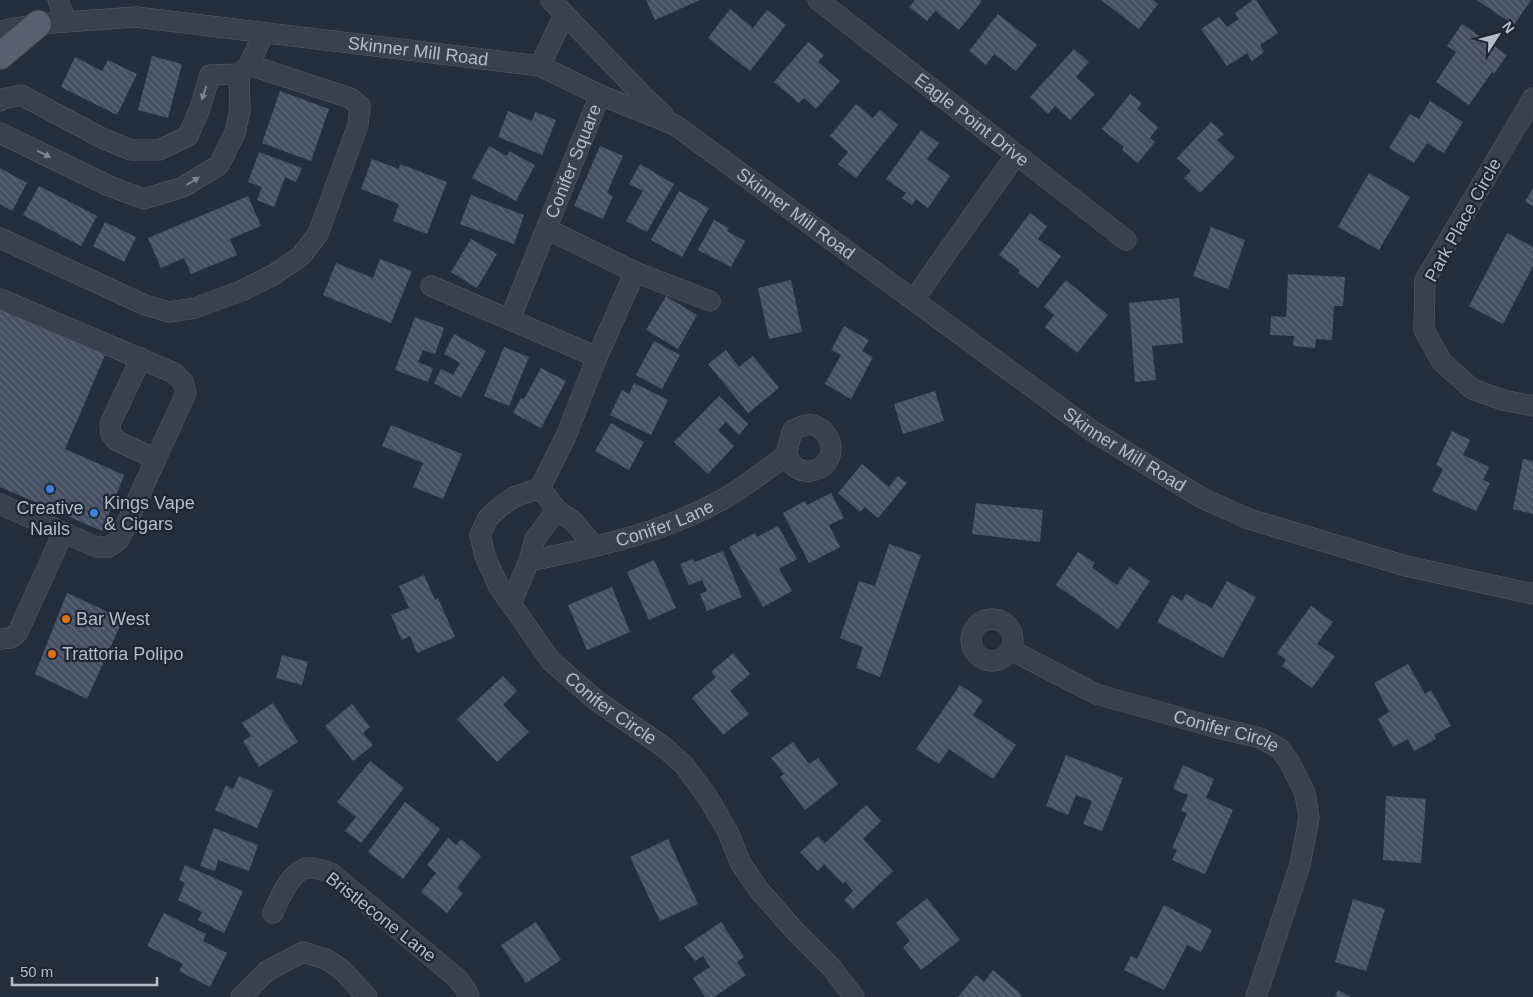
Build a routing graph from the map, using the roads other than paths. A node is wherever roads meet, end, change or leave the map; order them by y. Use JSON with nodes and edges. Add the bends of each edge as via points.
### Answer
{"nodes":[{"id":1,"x":58,"y":0,"type":"edge"},
{"id":2,"x":818,"y":0,"type":"edge"},
{"id":3,"x":557,"y":7,"type":"edge"},
{"id":4,"x":66,"y":22,"type":"junction"},
{"id":5,"x":38,"y":24,"type":"junction"},
{"id":6,"x":0,"y":31,"type":"edge"},
{"id":7,"x":264,"y":33,"type":"junction"},
{"id":8,"x":0,"y":56,"type":"edge"},
{"id":9,"x":540,"y":66,"type":"junction"},
{"id":10,"x":244,"y":70,"type":"junction"},
{"id":11,"x":600,"y":95,"type":"junction"},
{"id":12,"x":1533,"y":98,"type":"edge"},
{"id":13,"x":0,"y":101,"type":"edge"},
{"id":14,"x":675,"y":124,"type":"junction"},
{"id":15,"x":0,"y":133,"type":"edge"},
{"id":16,"x":1016,"y":155,"type":"junction"},
{"id":17,"x":548,"y":229,"type":"junction"},
{"id":18,"x":0,"y":238,"type":"edge"},
{"id":19,"x":1126,"y":240,"type":"dead end"},
{"id":20,"x":635,"y":272,"type":"junction"},
{"id":21,"x":432,"y":286,"type":"dead end"},
{"id":22,"x":0,"y":299,"type":"edge"},
{"id":23,"x":914,"y":299,"type":"junction"},
{"id":24,"x":710,"y":301,"type":"dead end"},
{"id":25,"x":510,"y":319,"type":"junction"},
{"id":26,"x":597,"y":357,"type":"junction"},
{"id":27,"x":141,"y":358,"type":"junction"},
{"id":28,"x":1533,"y":406,"type":"edge"},
{"id":29,"x":786,"y":454,"type":"dead end"},
{"id":30,"x":156,"y":459,"type":"junction"},
{"id":31,"x":540,"y":488,"type":"junction"},
{"id":32,"x":0,"y":504,"type":"edge"},
{"id":33,"x":557,"y":510,"type":"junction"},
{"id":34,"x":63,"y":533,"type":"junction"},
{"id":35,"x":594,"y":546,"type":"junction"},
{"id":36,"x":529,"y":561,"type":"junction"},
{"id":37,"x":1533,"y":594,"type":"edge"},
{"id":38,"x":510,"y":603,"type":"junction"},
{"id":39,"x":0,"y":639,"type":"edge"},
{"id":40,"x":1011,"y":650,"type":"dead end"},
{"id":41,"x":273,"y":913,"type":"dead end"},
{"id":42,"x":844,"y":994,"type":"edge"},
{"id":43,"x":241,"y":997,"type":"edge"},
{"id":44,"x":367,"y":997,"type":"edge"},
{"id":45,"x":469,"y":997,"type":"edge"},
{"id":46,"x":1256,"y":997,"type":"edge"}],
"edges":[{"from":1,"to":4,"type":"street"},
{"from":2,"to":16,"type":"street","name":"Eagle Point Drive"},
{"from":3,"to":9,"type":"street"},
{"from":3,"to":14,"type":"street","via":[[646,99]]},
{"from":4,"to":5,"type":"street","name":"Skinner Mill Road"},
{"from":4,"to":7,"type":"street","name":"Skinner Mill Road","via":[[136,17]]},
{"from":5,"to":6,"type":"street","name":"Skinner Mill Road"},
{"from":5,"to":8,"type":"main road"},
{"from":7,"to":9,"type":"street","name":"Skinner Mill Road"},
{"from":7,"to":10,"type":"street"},
{"from":9,"to":11,"type":"street","name":"Skinner Mill Road"},
{"from":10,"to":13,"type":"street","one_way":true,"via":[[210,75],[188,136],[159,150],[132,150],[102,138],[21,95]]},
{"from":15,"to":10,"type":"street","one_way":true,"via":[[109,186],[144,199],[183,187],[219,166],[235,133]]},
{"from":10,"to":18,"type":"street","via":[[350,98],[360,106],[358,125],[318,234],[301,256],[241,291],[195,308],[169,312],[116,293]]},
{"from":11,"to":14,"type":"street","name":"Skinner Mill Road"},
{"from":11,"to":17,"type":"street","name":"Conifer Square"},
{"from":12,"to":28,"type":"street","name":"Park Place Circle","via":[[1425,280],[1424,330],[1442,362],[1472,389]]},
{"from":14,"to":23,"type":"street","name":"Skinner Mill Road"},
{"from":16,"to":19,"type":"street","name":"Eagle Point Drive"},
{"from":16,"to":23,"type":"street"},
{"from":17,"to":20,"type":"street","name":"Conifer Square"},
{"from":17,"to":25,"type":"street","name":"Conifer Square"},
{"from":20,"to":24,"type":"street","name":"Conifer Square"},
{"from":20,"to":26,"type":"street"},
{"from":21,"to":25,"type":"street"},
{"from":22,"to":27,"type":"street"},
{"from":23,"to":37,"type":"street","name":"Skinner Mill Road","via":[[1092,431],[1202,498],[1249,519],[1406,566]]},
{"from":25,"to":26,"type":"street"},
{"from":26,"to":31,"type":"street","via":[[566,436]]},
{"from":27,"to":30,"type":"street","via":[[174,373],[183,382],[186,393]]},
{"from":27,"to":30,"type":"street","via":[[110,424],[111,434],[117,441]]},
{"from":29,"to":35,"type":"street","name":"Conifer Lane","via":[[721,502],[644,533]]},
{"from":30,"to":34,"type":"street","via":[[119,540],[109,548],[96,547]]},
{"from":31,"to":33,"type":"street"},
{"from":31,"to":38,"type":"street","name":"Conifer Circle","via":[[514,496],[488,518],[480,535],[485,556]]},
{"from":32,"to":34,"type":"street"},
{"from":33,"to":35,"type":"street"},
{"from":33,"to":36,"type":"street","via":[[535,539]]},
{"from":34,"to":39,"type":"street","via":[[18,632],[11,638]]},
{"from":35,"to":36,"type":"street","name":"Conifer Lane"},
{"from":36,"to":38,"type":"street"},
{"from":38,"to":42,"type":"street","name":"Conifer Circle","via":[[551,661],[597,702],[664,747],[684,765],[708,798],[728,832],[741,864],[759,890],[832,968]]},
{"from":40,"to":46,"type":"street","name":"Conifer Circle","via":[[1096,694],[1260,738],[1279,748],[1305,793],[1309,818],[1300,865]]},
{"from":41,"to":45,"type":"street","name":"Bristlecone Lane","via":[[287,884],[300,870],[308,867],[331,873],[458,979]]},
{"from":43,"to":44,"type":"street","via":[[267,971],[303,952],[328,960]]}]}
